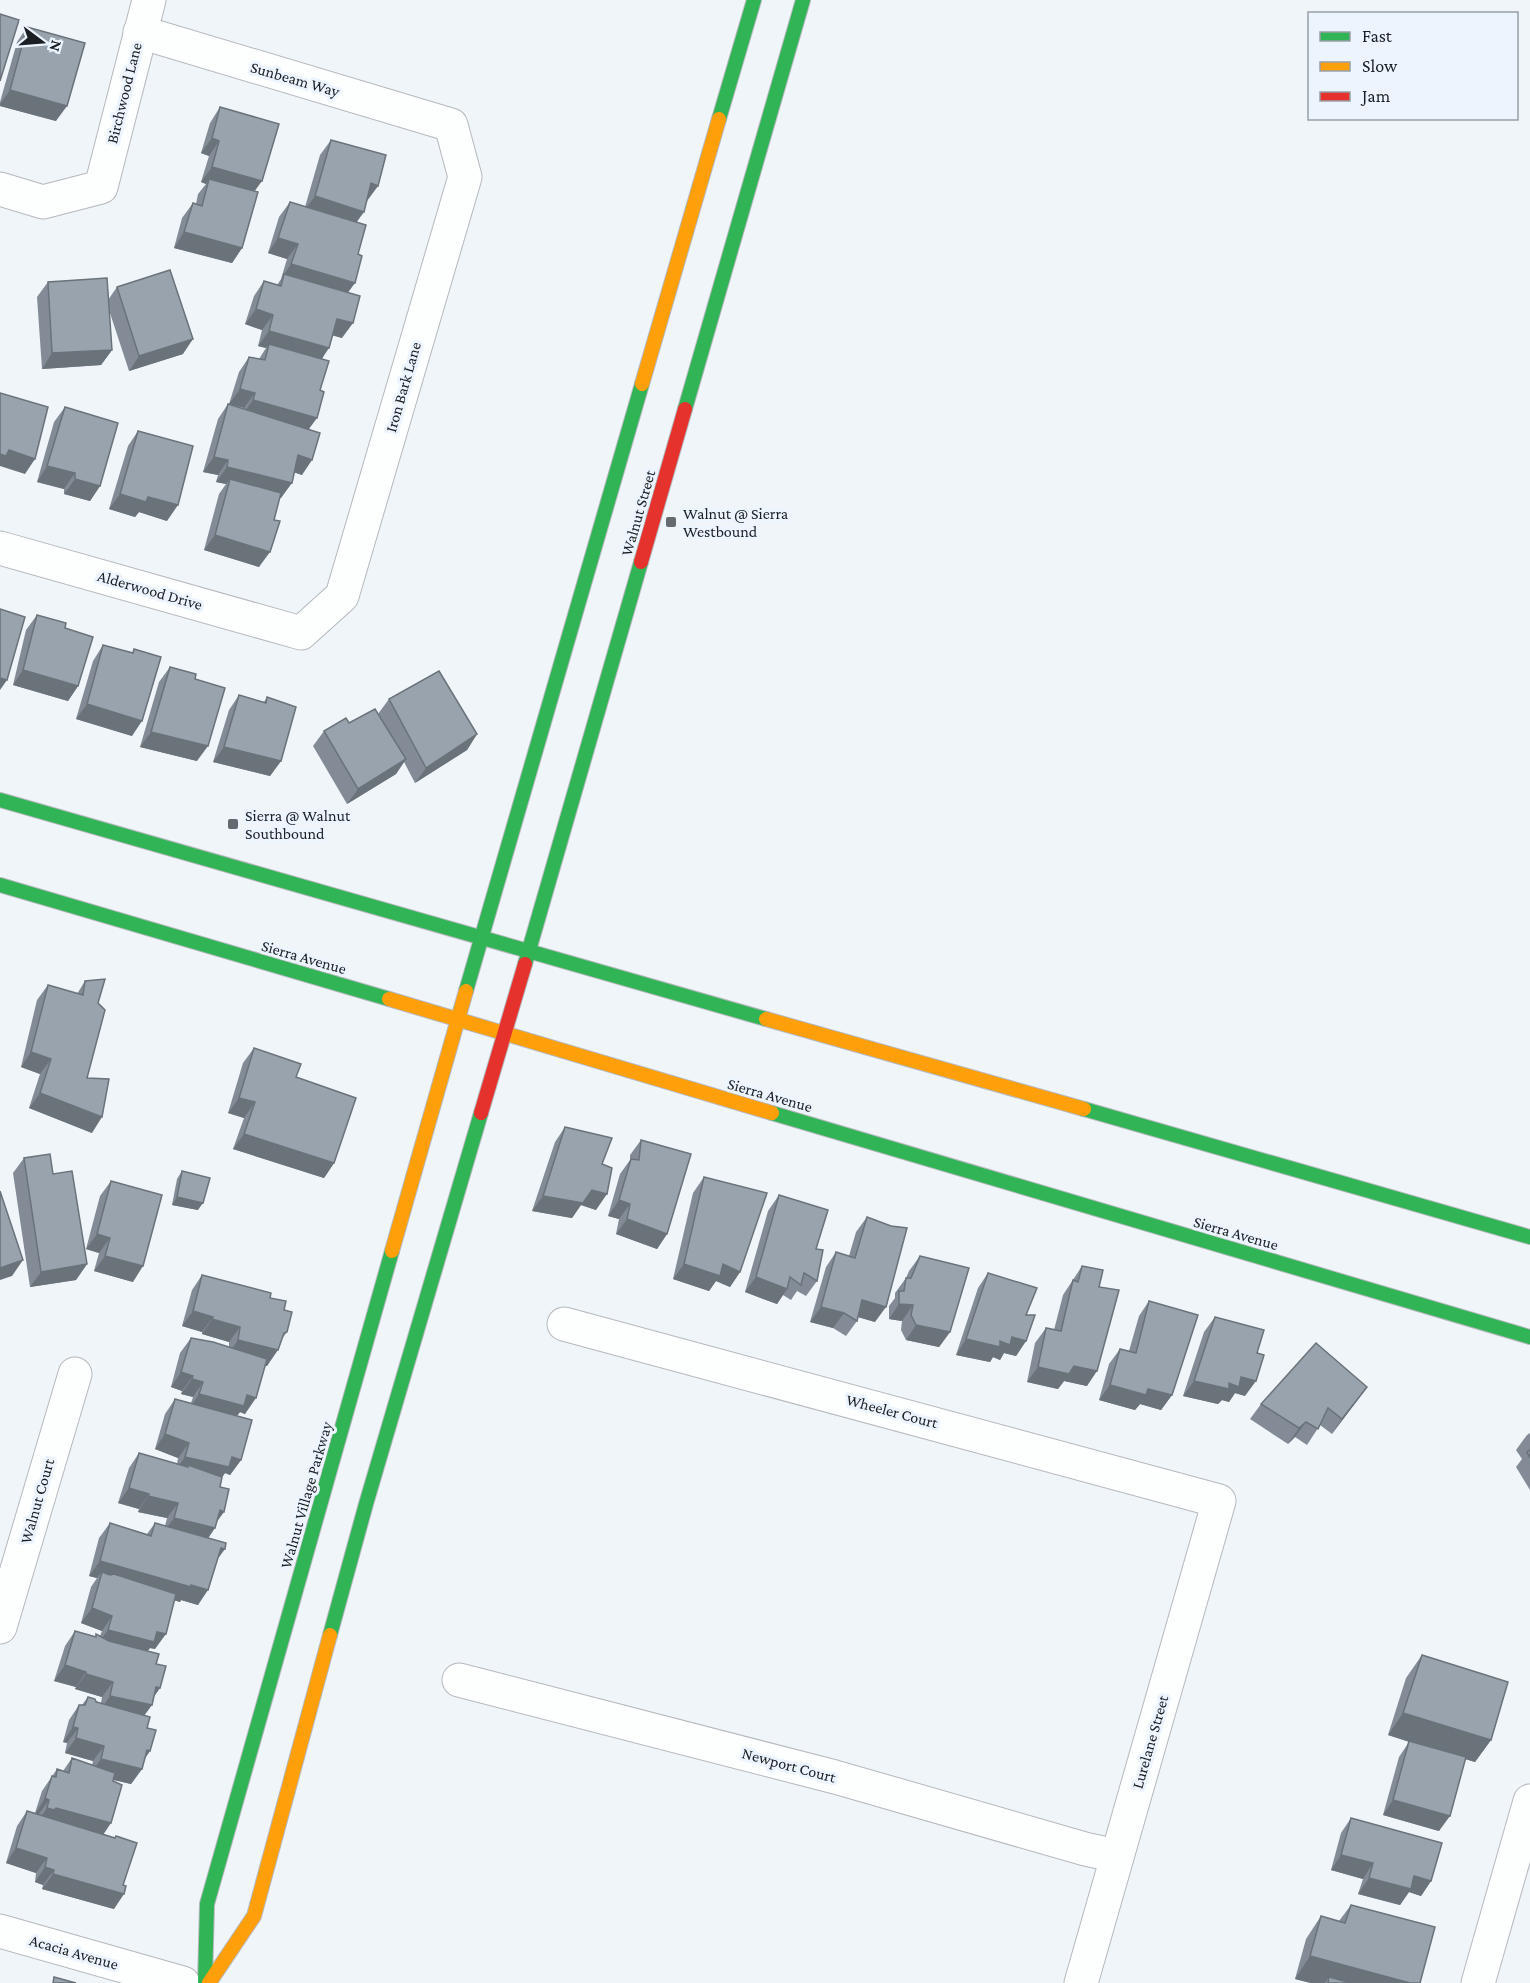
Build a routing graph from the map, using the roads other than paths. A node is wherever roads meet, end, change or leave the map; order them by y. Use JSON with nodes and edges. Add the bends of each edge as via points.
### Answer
{"nodes":[{"id":1,"x":149,"y":0,"type":"edge"},
{"id":2,"x":754,"y":0,"type":"edge"},
{"id":3,"x":802,"y":0,"type":"edge"},
{"id":4,"x":140,"y":32,"type":"junction"},
{"id":5,"x":451,"y":125,"type":"joint"},
{"id":6,"x":0,"y":189,"type":"edge"},
{"id":7,"x":0,"y":548,"type":"edge"},
{"id":8,"x":301,"y":633,"type":"joint"},
{"id":9,"x":0,"y":800,"type":"edge"},
{"id":10,"x":0,"y":885,"type":"edge"},
{"id":11,"x":482,"y":939,"type":"junction"},
{"id":12,"x":528,"y":952,"type":"junction"},
{"id":13,"x":458,"y":1019,"type":"junction"},
{"id":14,"x":504,"y":1034,"type":"junction"},
{"id":15,"x":1530,"y":1237,"type":"edge"},
{"id":16,"x":564,"y":1324,"type":"dead end"},
{"id":17,"x":1530,"y":1337,"type":"edge"},
{"id":18,"x":75,"y":1374,"type":"dead end"},
{"id":19,"x":1219,"y":1501,"type":"joint"},
{"id":20,"x":0,"y":1627,"type":"edge"},
{"id":21,"x":459,"y":1680,"type":"dead end"},
{"id":22,"x":1530,"y":1801,"type":"edge"},
{"id":23,"x":1117,"y":1856,"type":"junction"},
{"id":24,"x":0,"y":1931,"type":"edge"},
{"id":25,"x":183,"y":1983,"type":"edge"},
{"id":26,"x":207,"y":1983,"type":"edge"},
{"id":27,"x":1082,"y":1983,"type":"edge"},
{"id":28,"x":1478,"y":1983,"type":"edge"}],
"edges":[{"from":1,"to":4,"type":"street","name":"Birchwood Lane"},
{"from":2,"to":11,"type":"street","name":"Walnut Street"},
{"from":3,"to":12,"type":"street","name":"Walnut Street"},
{"from":4,"to":5,"type":"street","name":"Sunbeam Way"},
{"from":4,"to":6,"type":"street","name":"Birchwood Lane","via":[[100,186],[43,202]]},
{"from":5,"to":8,"type":"street","name":"Iron Bark Lane","via":[[465,177],[346,585],[342,596]]},
{"from":7,"to":8,"type":"street","name":"Alderwood Drive"},
{"from":9,"to":11,"type":"street"},
{"from":10,"to":13,"type":"street","name":"Sierra Avenue"},
{"from":11,"to":12,"type":"street"},
{"from":11,"to":13,"type":"street","name":"Walnut Street"},
{"from":12,"to":14,"type":"street","name":"Walnut Street"},
{"from":12,"to":15,"type":"street"},
{"from":13,"to":14,"type":"street","name":"Sierra Avenue"},
{"from":13,"to":26,"type":"street","name":"Walnut Village Parkway","via":[[207,1904]]},
{"from":14,"to":17,"type":"street","name":"Sierra Avenue"},
{"from":14,"to":26,"type":"street","name":"Walnut Village Parkway","via":[[366,1504],[254,1916]]},
{"from":16,"to":19,"type":"street","name":"Wheeler Court"},
{"from":18,"to":20,"type":"street","name":"Walnut Court"},
{"from":19,"to":23,"type":"street","name":"Lurelane Street"},
{"from":21,"to":23,"type":"street","name":"Newport Court","via":[[835,1777]]},
{"from":22,"to":28,"type":"street"},
{"from":23,"to":27,"type":"street","name":"Lurelane Street"},
{"from":24,"to":25,"type":"street","name":"Acacia Avenue"}]}
